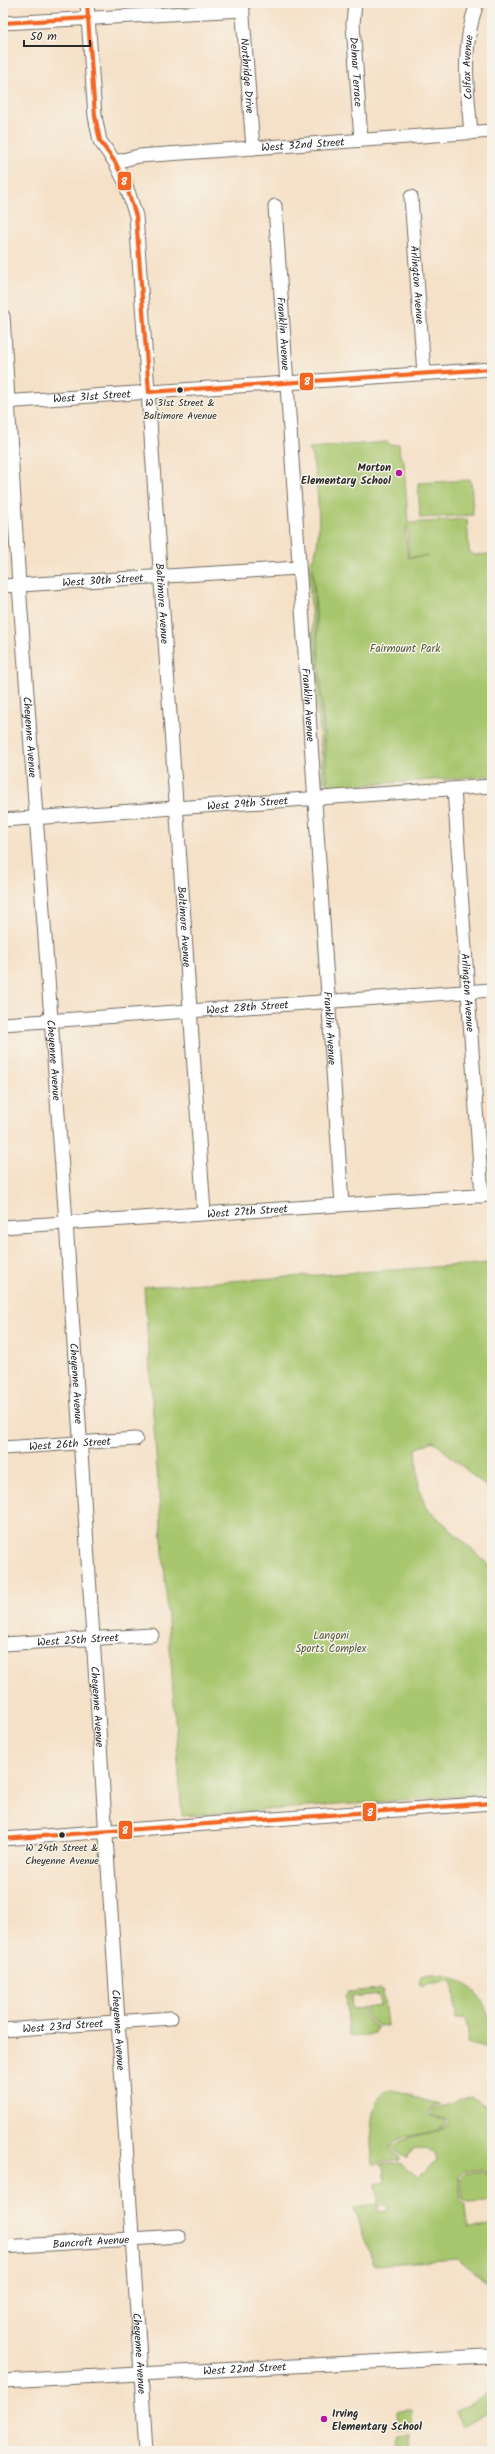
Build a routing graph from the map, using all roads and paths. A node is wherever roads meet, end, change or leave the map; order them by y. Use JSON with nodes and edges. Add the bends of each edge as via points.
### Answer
{"nodes":[{"id":1,"x":87,"y":3,"type":"edge"},
{"id":2,"x":356,"y":3,"type":"edge"},
{"id":3,"x":477,"y":3,"type":"edge"},
{"id":4,"x":242,"y":6,"type":"edge"},
{"id":5,"x":88,"y":18,"type":"junction"},
{"id":6,"x":3,"y":23,"type":"edge"},
{"id":7,"x":492,"y":131,"type":"edge"},
{"id":8,"x":471,"y":134,"type":"junction"},
{"id":9,"x":361,"y":140,"type":"junction"},
{"id":10,"x":253,"y":148,"type":"junction"},
{"id":11,"x":115,"y":162,"type":"junction"},
{"id":12,"x":411,"y":197,"type":"dead end"},
{"id":13,"x":275,"y":206,"type":"dead end"},
{"id":14,"x":3,"y":316,"type":"edge"},
{"id":15,"x":492,"y":369,"type":"edge"},
{"id":16,"x":424,"y":373,"type":"junction"},
{"id":17,"x":288,"y":382,"type":"junction"},
{"id":18,"x":149,"y":392,"type":"junction"},
{"id":19,"x":6,"y":402,"type":"edge"},
{"id":20,"x":298,"y":568,"type":"junction"},
{"id":21,"x":160,"y":575,"type":"junction"},
{"id":22,"x":19,"y":585,"type":"junction"},
{"id":23,"x":3,"y":586,"type":"edge"},
{"id":24,"x":492,"y":786,"type":"edge"},
{"id":25,"x":454,"y":789,"type":"junction"},
{"id":26,"x":315,"y":799,"type":"junction"},
{"id":27,"x":177,"y":808,"type":"junction"},
{"id":28,"x":38,"y":817,"type":"junction"},
{"id":29,"x":3,"y":820,"type":"edge"},
{"id":30,"x":492,"y":990,"type":"edge"},
{"id":31,"x":468,"y":992,"type":"junction"},
{"id":32,"x":330,"y":1001,"type":"junction"},
{"id":33,"x":191,"y":1010,"type":"junction"},
{"id":34,"x":51,"y":1020,"type":"junction"},
{"id":35,"x":3,"y":1024,"type":"edge"},
{"id":36,"x":487,"y":1196,"type":"edge"},
{"id":37,"x":342,"y":1204,"type":"junction"},
{"id":38,"x":204,"y":1213,"type":"junction"},
{"id":39,"x":66,"y":1222,"type":"junction"},
{"id":40,"x":3,"y":1227,"type":"edge"},
{"id":41,"x":136,"y":1439,"type":"dead end"},
{"id":42,"x":79,"y":1443,"type":"junction"},
{"id":43,"x":3,"y":1448,"type":"edge"},
{"id":44,"x":152,"y":1635,"type":"dead end"},
{"id":45,"x":92,"y":1639,"type":"junction"},
{"id":46,"x":3,"y":1644,"type":"edge"},
{"id":47,"x":492,"y":1803,"type":"edge"},
{"id":48,"x":105,"y":1832,"type":"junction"},
{"id":49,"x":3,"y":1839,"type":"edge"},
{"id":50,"x":172,"y":2018,"type":"dead end"},
{"id":51,"x":116,"y":2021,"type":"junction"},
{"id":52,"x":3,"y":2030,"type":"edge"},
{"id":53,"x":179,"y":2236,"type":"dead end"},
{"id":54,"x":132,"y":2239,"type":"junction"},
{"id":55,"x":3,"y":2247,"type":"edge"},
{"id":56,"x":489,"y":2357,"type":"edge"},
{"id":57,"x":142,"y":2374,"type":"junction"},
{"id":58,"x":3,"y":2381,"type":"edge"},
{"id":59,"x":146,"y":2451,"type":"edge"}],
"edges":[{"from":1,"to":5,"type":"street","name":"Baltimore Avenue"},
{"from":2,"to":9,"type":"street","name":"Delmar Terrace","via":[[353,24]]},
{"from":3,"to":8,"type":"street","name":"Colfax Avenue","via":[[469,24],[465,63]]},
{"from":4,"to":5,"type":"street"},
{"from":4,"to":10,"type":"street","name":"Northridge Drive"},
{"from":5,"to":6,"type":"street"},
{"from":5,"to":11,"type":"street","name":"Baltimore Avenue","via":[[95,116],[100,142]]},
{"from":7,"to":8,"type":"street","name":"West 32nd Street"},
{"from":8,"to":9,"type":"street","name":"West 32nd Street"},
{"from":9,"to":10,"type":"street","name":"West 32nd Street"},
{"from":10,"to":11,"type":"street","name":"West 32nd Street","via":[[139,156]]},
{"from":11,"to":18,"type":"street","name":"Baltimore Avenue","via":[[125,182],[136,216]]},
{"from":12,"to":16,"type":"street","name":"Arlington Avenue"},
{"from":13,"to":17,"type":"street","name":"Franklin Avenue"},
{"from":14,"to":19,"type":"street","name":"Cheyenne Avenue"},
{"from":15,"to":16,"type":"street","name":"West 31st Street"},
{"from":16,"to":17,"type":"street","name":"West 31st Street"},
{"from":17,"to":18,"type":"street","name":"West 31st Street"},
{"from":17,"to":20,"type":"street","name":"Franklin Avenue"},
{"from":18,"to":19,"type":"street","name":"West 31st Street"},
{"from":18,"to":21,"type":"street","name":"Baltimore Avenue"},
{"from":19,"to":22,"type":"street","name":"Cheyenne Avenue"},
{"from":20,"to":21,"type":"street","name":"West 30th Street"},
{"from":20,"to":26,"type":"street","name":"Franklin Avenue"},
{"from":21,"to":22,"type":"street","name":"West 30th Street"},
{"from":21,"to":27,"type":"street","name":"Baltimore Avenue"},
{"from":22,"to":23,"type":"street","name":"West 30th Street"},
{"from":22,"to":28,"type":"street","name":"Cheyenne Avenue"},
{"from":24,"to":25,"type":"street","name":"West 29th Street"},
{"from":25,"to":26,"type":"street","name":"West 29th Street"},
{"from":25,"to":31,"type":"street","name":"Arlington Avenue"},
{"from":26,"to":27,"type":"street","name":"West 29th Street"},
{"from":26,"to":32,"type":"street","name":"Franklin Avenue"},
{"from":27,"to":28,"type":"street","name":"West 29th Street"},
{"from":27,"to":33,"type":"street","name":"Baltimore Avenue"},
{"from":28,"to":29,"type":"street","name":"West 29th Street"},
{"from":28,"to":34,"type":"street","name":"Cheyenne Avenue"},
{"from":30,"to":31,"type":"street","name":"West 28th Street"},
{"from":31,"to":32,"type":"street","name":"West 28th Street"},
{"from":31,"to":36,"type":"street","name":"Arlington Avenue"},
{"from":32,"to":33,"type":"street","name":"West 28th Street"},
{"from":32,"to":37,"type":"street","name":"Franklin Avenue"},
{"from":33,"to":34,"type":"street","name":"West 28th Street"},
{"from":33,"to":38,"type":"street","name":"Baltimore Avenue"},
{"from":34,"to":35,"type":"street","name":"West 28th Street"},
{"from":34,"to":39,"type":"street","name":"Cheyenne Avenue"},
{"from":36,"to":37,"type":"street","name":"West 27th Street"},
{"from":37,"to":38,"type":"street","name":"West 27th Street"},
{"from":38,"to":39,"type":"street","name":"West 27th Street"},
{"from":39,"to":40,"type":"street","name":"West 27th Street"},
{"from":39,"to":42,"type":"street","name":"Cheyenne Avenue"},
{"from":41,"to":42,"type":"street","name":"West 26th Street"},
{"from":42,"to":43,"type":"street","name":"West 26th Street"},
{"from":42,"to":45,"type":"street","name":"Cheyenne Avenue"},
{"from":44,"to":45,"type":"street","name":"West 25th Street"},
{"from":45,"to":46,"type":"street","name":"West 25th Street"},
{"from":45,"to":48,"type":"street","name":"Cheyenne Avenue"},
{"from":47,"to":48,"type":"street"},
{"from":48,"to":49,"type":"street"},
{"from":48,"to":51,"type":"street","name":"Cheyenne Avenue"},
{"from":50,"to":51,"type":"street","name":"West 23rd Street"},
{"from":51,"to":52,"type":"street","name":"West 23rd Street"},
{"from":51,"to":54,"type":"street","name":"Cheyenne Avenue"},
{"from":53,"to":54,"type":"street","name":"Bancroft Avenue"},
{"from":54,"to":55,"type":"street","name":"Bancroft Avenue"},
{"from":54,"to":57,"type":"street","name":"Cheyenne Avenue"},
{"from":56,"to":57,"type":"street","name":"West 22nd Street"},
{"from":57,"to":58,"type":"street","name":"West 22nd Street"},
{"from":57,"to":59,"type":"street","name":"Cheyenne Avenue"}]}
